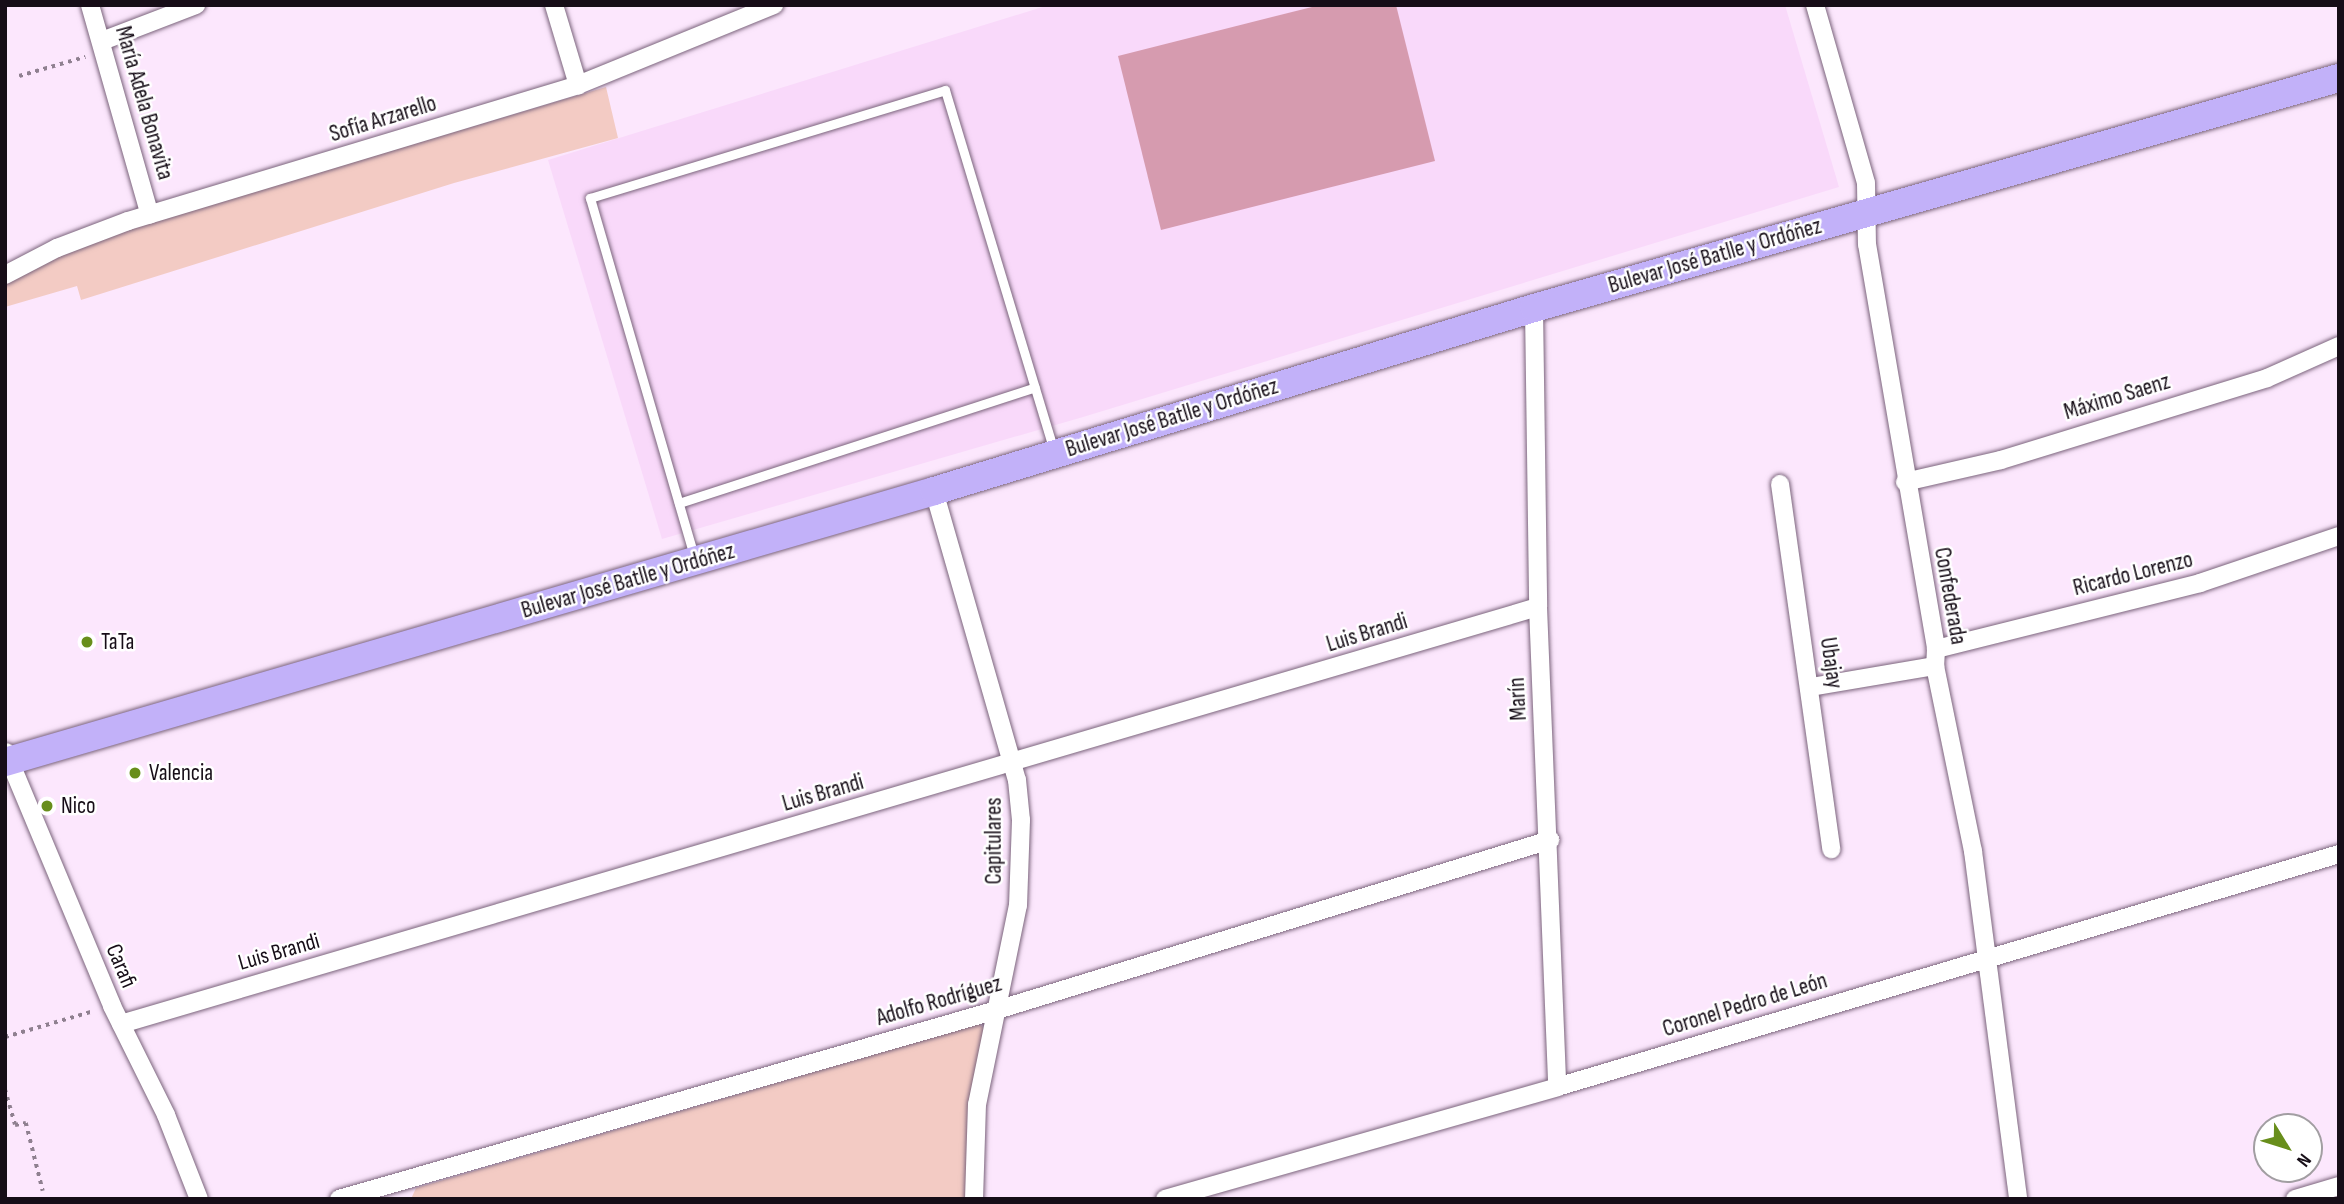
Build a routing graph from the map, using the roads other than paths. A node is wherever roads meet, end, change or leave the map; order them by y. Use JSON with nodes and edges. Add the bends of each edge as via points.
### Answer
{"nodes":[{"id":1,"x":90,"y":5,"type":"edge"},
{"id":2,"x":196,"y":5,"type":"edge"},
{"id":3,"x":554,"y":5,"type":"edge"},
{"id":4,"x":774,"y":5,"type":"edge"},
{"id":5,"x":1815,"y":5,"type":"edge"},
{"id":6,"x":102,"y":41,"type":"junction"},
{"id":7,"x":2339,"y":78,"type":"edge"},
{"id":8,"x":578,"y":85,"type":"junction"},
{"id":9,"x":1867,"y":212,"type":"junction"},
{"id":10,"x":150,"y":215,"type":"junction"},
{"id":11,"x":5,"y":275,"type":"edge"},
{"id":12,"x":1534,"y":308,"type":"junction"},
{"id":13,"x":2339,"y":346,"type":"edge"},
{"id":14,"x":1035,"y":387,"type":"junction"},
{"id":15,"x":1055,"y":454,"type":"junction"},
{"id":16,"x":1905,"y":482,"type":"junction"},
{"id":17,"x":1780,"y":484,"type":"dead end"},
{"id":18,"x":934,"y":491,"type":"junction"},
{"id":19,"x":679,"y":503,"type":"junction"},
{"id":20,"x":2339,"y":536,"type":"edge"},
{"id":21,"x":695,"y":561,"type":"junction"},
{"id":22,"x":1538,"y":607,"type":"junction"},
{"id":23,"x":1936,"y":658,"type":"junction"},
{"id":24,"x":1811,"y":687,"type":"junction"},
{"id":25,"x":6,"y":758,"type":"edge"},
{"id":26,"x":1013,"y":763,"type":"junction"},
{"id":27,"x":1550,"y":840,"type":"junction"},
{"id":28,"x":1831,"y":849,"type":"dead end"},
{"id":29,"x":2339,"y":854,"type":"edge"},
{"id":30,"x":1983,"y":958,"type":"junction"},
{"id":31,"x":997,"y":1010,"type":"junction"},
{"id":32,"x":121,"y":1024,"type":"junction"},
{"id":33,"x":1557,"y":1087,"type":"junction"},
{"id":34,"x":2339,"y":1186,"type":"edge"},
{"id":35,"x":398,"y":1191,"type":"edge"},
{"id":36,"x":199,"y":1199,"type":"edge"},
{"id":37,"x":339,"y":1199,"type":"edge"},
{"id":38,"x":974,"y":1199,"type":"edge"},
{"id":39,"x":1164,"y":1199,"type":"edge"},
{"id":40,"x":2018,"y":1199,"type":"edge"},
{"id":41,"x":2295,"y":1199,"type":"edge"}],
"edges":[{"from":1,"to":6,"type":"street","name":"María Adela Bonavita"},
{"from":2,"to":6,"type":"street"},
{"from":3,"to":8,"type":"street"},
{"from":4,"to":8,"type":"street","name":"Sofía Arzarello"},
{"from":5,"to":9,"type":"street","name":"Confederada","via":[[1866,183]]},
{"from":6,"to":10,"type":"street","name":"María Adela Bonavita"},
{"from":7,"to":9,"type":"main road","name":"Bulevar José Batlle y Ordóñez"},
{"from":8,"to":10,"type":"street","name":"Sofía Arzarello"},
{"from":9,"to":12,"type":"main road","name":"Bulevar José Batlle y Ordóñez"},
{"from":9,"to":16,"type":"street","name":"Confederada","via":[[1867,244]]},
{"from":10,"to":11,"type":"street","name":"Sofía Arzarello","via":[[86,235]]},
{"from":12,"to":15,"type":"main road","name":"Bulevar José Batlle y Ordóñez"},
{"from":12,"to":22,"type":"street","name":"Marín"},
{"from":13,"to":16,"type":"street","name":"Máximo Saenz","via":[[2267,378],[2001,460]]},
{"from":14,"to":15,"type":"lane"},
{"from":14,"to":19,"type":"lane"},
{"from":14,"to":19,"type":"lane","via":[[945,90],[590,198]]},
{"from":15,"to":18,"type":"main road","name":"Bulevar José Batlle y Ordóñez"},
{"from":16,"to":23,"type":"street","name":"Confederada"},
{"from":17,"to":24,"type":"street","name":"Ubajay"},
{"from":18,"to":21,"type":"main road","name":"Bulevar José Batlle y Ordóñez"},
{"from":18,"to":26,"type":"street","name":"Capitulares"},
{"from":19,"to":21,"type":"lane"},
{"from":20,"to":23,"type":"street","name":"Ricardo Lorenzo","via":[[2200,583]]},
{"from":21,"to":25,"type":"main road","name":"Bulevar José Batlle y Ordóñez"},
{"from":22,"to":26,"type":"street","name":"Luis Brandi"},
{"from":22,"to":27,"type":"street","name":"Marín"},
{"from":23,"to":24,"type":"street","name":"Ricardo Lorenzo"},
{"from":23,"to":30,"type":"street","name":"Confederada","via":[[1973,851]]},
{"from":24,"to":28,"type":"street","name":"Ubajay"},
{"from":25,"to":32,"type":"street","name":"Carafi"},
{"from":26,"to":31,"type":"street","name":"Capitulares","via":[[1021,820],[1020,880]]},
{"from":26,"to":32,"type":"street","name":"Luis Brandi"},
{"from":27,"to":31,"type":"street","name":"Adolfo Rodríguez"},
{"from":27,"to":33,"type":"street","name":"Marín"},
{"from":29,"to":30,"type":"street","name":"Coronel Pedro de León"},
{"from":30,"to":33,"type":"street","name":"Coronel Pedro de León"},
{"from":30,"to":40,"type":"street","name":"Confederada"},
{"from":31,"to":35,"type":"street","name":"Adolfo Rodríguez"},
{"from":31,"to":38,"type":"street","name":"Capitulares","via":[[977,1104]]},
{"from":32,"to":36,"type":"street","name":"Carafi","via":[[166,1115]]},
{"from":33,"to":39,"type":"street","name":"Coronel Pedro de León"},
{"from":34,"to":41,"type":"street"},
{"from":35,"to":37,"type":"street","name":"Adolfo Rodríguez"}]}
